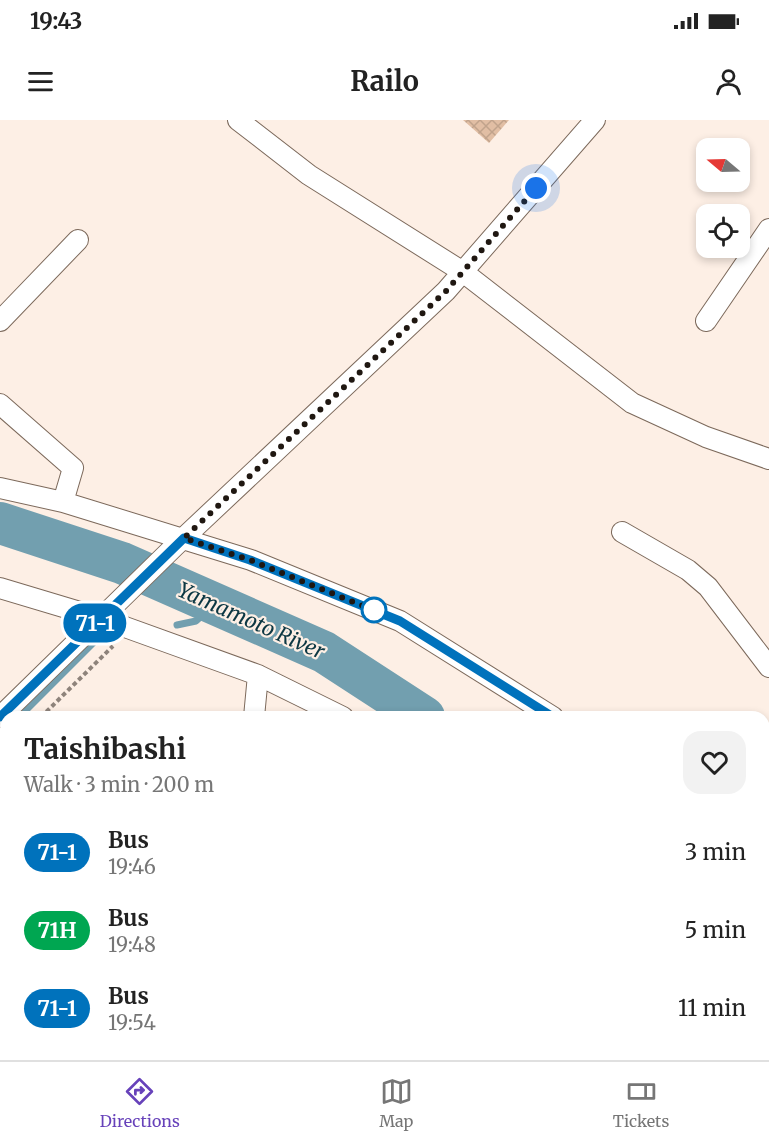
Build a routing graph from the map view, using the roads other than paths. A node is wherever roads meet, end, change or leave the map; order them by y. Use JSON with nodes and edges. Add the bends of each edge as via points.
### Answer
{"nodes":[{"id":1,"x":238,"y":120,"type":"edge"},
{"id":2,"x":595,"y":120,"type":"edge"},
{"id":3,"x":769,"y":229,"type":"edge"},
{"id":4,"x":78,"y":240,"type":"dead end"},
{"id":5,"x":463,"y":272,"type":"junction"},
{"id":6,"x":0,"y":321,"type":"edge"},
{"id":7,"x":706,"y":321,"type":"dead end"},
{"id":8,"x":0,"y":404,"type":"edge"},
{"id":9,"x":769,"y":459,"type":"edge"},
{"id":10,"x":0,"y":488,"type":"edge"},
{"id":11,"x":63,"y":502,"type":"junction"},
{"id":12,"x":622,"y":532,"type":"dead end"},
{"id":13,"x":179,"y":542,"type":"junction"},
{"id":14,"x":0,"y":588,"type":"edge"},
{"id":15,"x":106,"y":612,"type":"junction"},
{"id":16,"x":769,"y":667,"type":"edge"},
{"id":17,"x":258,"y":675,"type":"junction"},
{"id":18,"x":6,"y":711,"type":"edge"},
{"id":19,"x":255,"y":711,"type":"edge"},
{"id":20,"x":331,"y":711,"type":"edge"},
{"id":21,"x":543,"y":711,"type":"edge"}],
"edges":[{"from":1,"to":5,"type":"street","via":[[309,175]]},
{"from":2,"to":5,"type":"street"},
{"from":3,"to":7,"type":"street"},
{"from":4,"to":6,"type":"street"},
{"from":5,"to":9,"type":"street","via":[[632,403],[706,437]]},
{"from":5,"to":13,"type":"street"},
{"from":8,"to":11,"type":"street","via":[[73,468]]},
{"from":10,"to":11,"type":"street"},
{"from":11,"to":13,"type":"street"},
{"from":12,"to":16,"type":"street","via":[[688,570],[708,587]]},
{"from":13,"to":15,"type":"street"},
{"from":13,"to":21,"type":"street","via":[[250,560],[400,621]]},
{"from":14,"to":15,"type":"street"},
{"from":15,"to":17,"type":"street","via":[[130,629]]},
{"from":15,"to":18,"type":"street"},
{"from":17,"to":19,"type":"street"},
{"from":17,"to":20,"type":"street"}]}
